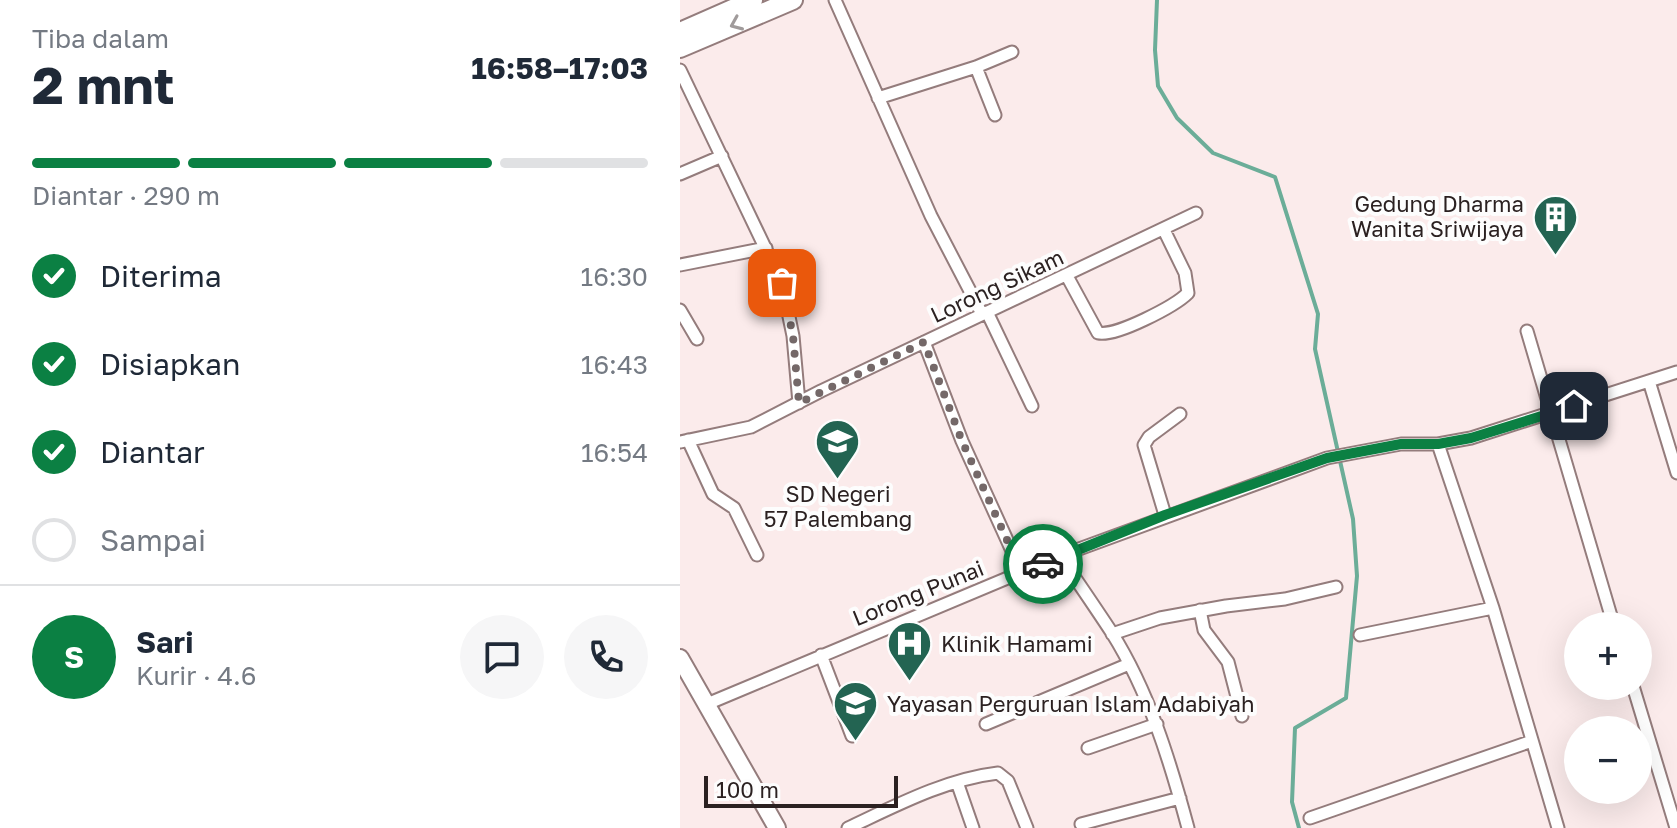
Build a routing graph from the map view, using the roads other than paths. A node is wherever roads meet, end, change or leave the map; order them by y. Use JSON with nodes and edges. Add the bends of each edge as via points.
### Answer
{"nodes":[{"id":1,"x":753,"y":0,"type":"edge"},
{"id":2,"x":793,"y":0,"type":"edge"},
{"id":3,"x":835,"y":0,"type":"edge"},
{"id":4,"x":680,"y":32,"type":"edge"},
{"id":5,"x":680,"y":48,"type":"edge"},
{"id":6,"x":1012,"y":52,"type":"dead end"},
{"id":7,"x":976,"y":67,"type":"junction"},
{"id":8,"x":680,"y":70,"type":"edge"},
{"id":9,"x":878,"y":98,"type":"junction"},
{"id":10,"x":995,"y":115,"type":"dead end"},
{"id":11,"x":722,"y":156,"type":"junction"},
{"id":12,"x":680,"y":174,"type":"edge"},
{"id":13,"x":1196,"y":213,"type":"dead end"},
{"id":14,"x":1164,"y":230,"type":"junction"},
{"id":15,"x":766,"y":248,"type":"junction"},
{"id":16,"x":680,"y":265,"type":"edge"},
{"id":17,"x":1067,"y":276,"type":"junction"},
{"id":18,"x":680,"y":310,"type":"edge"},
{"id":19,"x":984,"y":313,"type":"junction"},
{"id":20,"x":1527,"y":331,"type":"dead end"},
{"id":21,"x":697,"y":339,"type":"dead end"},
{"id":22,"x":924,"y":342,"type":"junction"},
{"id":23,"x":1677,"y":372,"type":"edge"},
{"id":24,"x":1649,"y":381,"type":"junction"},
{"id":25,"x":799,"y":403,"type":"junction"},
{"id":26,"x":1032,"y":406,"type":"dead end"},
{"id":27,"x":1180,"y":414,"type":"dead end"},
{"id":28,"x":1550,"y":414,"type":"junction"},
{"id":29,"x":684,"y":441,"type":"edge"},
{"id":30,"x":1438,"y":444,"type":"junction"},
{"id":31,"x":1677,"y":473,"type":"edge"},
{"id":32,"x":1165,"y":515,"type":"junction"},
{"id":33,"x":757,"y":555,"type":"dead end"},
{"id":34,"x":1060,"y":556,"type":"junction"},
{"id":35,"x":1022,"y":573,"type":"junction"},
{"id":36,"x":1336,"y":587,"type":"dead end"},
{"id":37,"x":1493,"y":608,"type":"junction"},
{"id":38,"x":1200,"y":610,"type":"junction"},
{"id":39,"x":1610,"y":612,"type":"edge"},
{"id":40,"x":1112,"y":634,"type":"junction"},
{"id":41,"x":1360,"y":635,"type":"dead end"},
{"id":42,"x":821,"y":655,"type":"junction"},
{"id":43,"x":680,"y":658,"type":"edge"},
{"id":44,"x":1129,"y":664,"type":"junction"},
{"id":45,"x":1637,"y":700,"type":"edge"},
{"id":46,"x":707,"y":704,"type":"junction"},
{"id":47,"x":1242,"y":716,"type":"dead end"},
{"id":48,"x":986,"y":724,"type":"dead end"},
{"id":49,"x":1157,"y":724,"type":"junction"},
{"id":50,"x":852,"y":736,"type":"dead end"},
{"id":51,"x":1532,"y":741,"type":"junction"},
{"id":52,"x":1088,"y":748,"type":"dead end"},
{"id":53,"x":957,"y":782,"type":"junction"},
{"id":54,"x":1180,"y":798,"type":"junction"},
{"id":55,"x":1310,"y":818,"type":"dead end"},
{"id":56,"x":1081,"y":824,"type":"dead end"},
{"id":57,"x":777,"y":828,"type":"edge"},
{"id":58,"x":848,"y":828,"type":"edge"},
{"id":59,"x":973,"y":828,"type":"edge"},
{"id":60,"x":1027,"y":828,"type":"edge"},
{"id":61,"x":1188,"y":828,"type":"edge"},
{"id":62,"x":1558,"y":828,"type":"edge"},
{"id":63,"x":1676,"y":828,"type":"edge"}],
"edges":[{"from":1,"to":4,"type":"highway"},
{"from":2,"to":5,"type":"highway","one_way":true},
{"from":3,"to":9,"type":"street"},
{"from":6,"to":7,"type":"street"},
{"from":7,"to":9,"type":"street"},
{"from":7,"to":10,"type":"street"},
{"from":8,"to":11,"type":"street"},
{"from":9,"to":19,"type":"street","via":[[931,216]]},
{"from":11,"to":12,"type":"street"},
{"from":11,"to":15,"type":"street"},
{"from":13,"to":14,"type":"street","name":"Lorong Sikam"},
{"from":14,"to":17,"type":"street","name":"Lorong Sikam"},
{"from":14,"to":17,"type":"street","via":[[1185,273],[1188,293],[1115,332],[1103,335],[1095,330]]},
{"from":15,"to":16,"type":"street"},
{"from":15,"to":25,"type":"street","via":[[786,295]]},
{"from":17,"to":19,"type":"street","name":"Lorong Sikam"},
{"from":18,"to":21,"type":"street"},
{"from":19,"to":22,"type":"street","name":"Lorong Sikam"},
{"from":19,"to":26,"type":"street"},
{"from":20,"to":28,"type":"street"},
{"from":22,"to":25,"type":"street","name":"Lorong Sikam"},
{"from":22,"to":35,"type":"street"},
{"from":23,"to":24,"type":"street","name":"Lorong Punai"},
{"from":24,"to":28,"type":"street","name":"Lorong Punai"},
{"from":24,"to":31,"type":"street"},
{"from":25,"to":29,"type":"street","name":"Lorong Sikam","via":[[751,427]]},
{"from":27,"to":32,"type":"street","via":[[1144,445]]},
{"from":28,"to":30,"type":"street","name":"Lorong Punai"},
{"from":28,"to":39,"type":"street"},
{"from":29,"to":33,"type":"street","via":[[713,494],[734,508]]},
{"from":30,"to":32,"type":"street","name":"Lorong Punai","via":[[1351,451]]},
{"from":30,"to":37,"type":"street"},
{"from":32,"to":34,"type":"street","name":"Lorong Punai"},
{"from":34,"to":35,"type":"street","name":"Lorong Punai"},
{"from":34,"to":40,"type":"street"},
{"from":35,"to":42,"type":"street","name":"Lorong Punai"},
{"from":36,"to":38,"type":"street"},
{"from":37,"to":41,"type":"street"},
{"from":37,"to":51,"type":"street"},
{"from":38,"to":40,"type":"street"},
{"from":38,"to":47,"type":"street","via":[[1204,630],[1228,662]]},
{"from":40,"to":44,"type":"street"},
{"from":42,"to":46,"type":"street","name":"Lorong Punai"},
{"from":42,"to":50,"type":"street"},
{"from":43,"to":46,"type":"main road"},
{"from":44,"to":48,"type":"street"},
{"from":44,"to":49,"type":"street"},
{"from":45,"to":63,"type":"street"},
{"from":46,"to":57,"type":"main road"},
{"from":49,"to":52,"type":"street"},
{"from":49,"to":54,"type":"street"},
{"from":51,"to":55,"type":"street"},
{"from":51,"to":62,"type":"street"},
{"from":53,"to":58,"type":"street"},
{"from":53,"to":59,"type":"street"},
{"from":53,"to":60,"type":"street","via":[[994,773],[1005,777]]},
{"from":54,"to":56,"type":"street"},
{"from":54,"to":61,"type":"street"}]}
